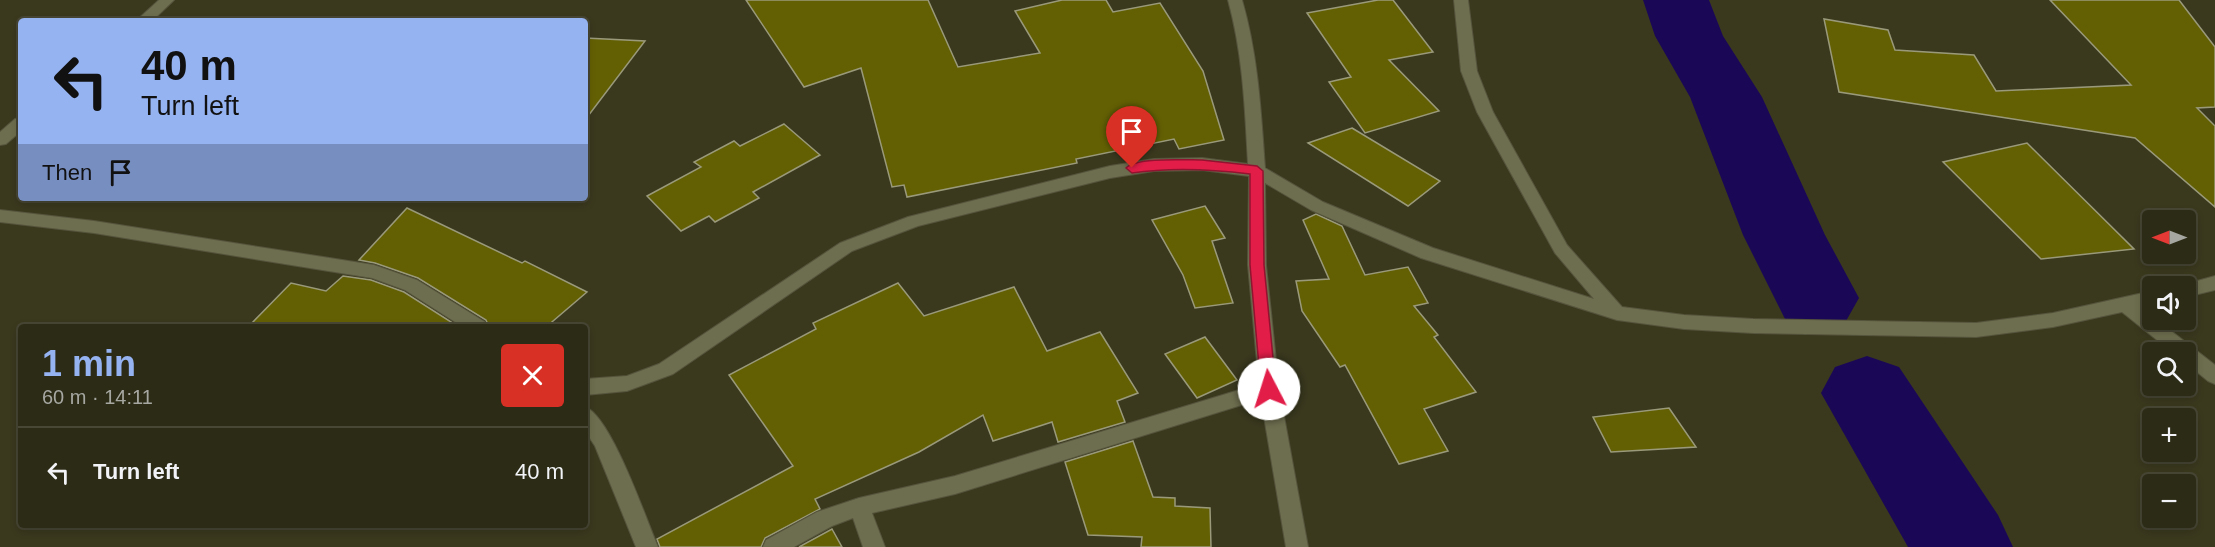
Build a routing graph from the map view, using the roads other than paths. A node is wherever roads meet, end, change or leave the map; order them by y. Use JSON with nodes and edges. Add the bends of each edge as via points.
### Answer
{"nodes":[{"id":1,"x":167,"y":0,"type":"edge"},
{"id":2,"x":1235,"y":0,"type":"edge"},
{"id":3,"x":1461,"y":0,"type":"edge"},
{"id":4,"x":146,"y":18,"type":"edge"},
{"id":5,"x":18,"y":125,"type":"edge"},
{"id":6,"x":0,"y":140,"type":"edge"},
{"id":7,"x":1257,"y":171,"type":"junction"},
{"id":8,"x":0,"y":216,"type":"edge"},
{"id":9,"x":2215,"y":283,"type":"edge"},
{"id":10,"x":2196,"y":288,"type":"edge"},
{"id":11,"x":2142,"y":301,"type":"edge"},
{"id":12,"x":2126,"y":305,"type":"junction"},
{"id":13,"x":1617,"y":313,"type":"junction"},
{"id":14,"x":473,"y":324,"type":"edge"},
{"id":15,"x":2215,"y":376,"type":"edge"},
{"id":16,"x":588,"y":387,"type":"edge"},
{"id":17,"x":1269,"y":389,"type":"junction"},
{"id":18,"x":588,"y":419,"type":"edge"},
{"id":19,"x":859,"y":507,"type":"junction"},
{"id":20,"x":647,"y":547,"type":"edge"},
{"id":21,"x":774,"y":547,"type":"edge"},
{"id":22,"x":874,"y":547,"type":"edge"},
{"id":23,"x":1297,"y":547,"type":"edge"}],
"edges":[{"from":1,"to":4,"type":"street"},
{"from":2,"to":7,"type":"street","via":[[1244,31],[1252,89]]},
{"from":3,"to":13,"type":"street","via":[[1469,71],[1485,112],[1561,249]]},
{"from":5,"to":6,"type":"street"},
{"from":7,"to":13,"type":"street","via":[[1317,206],[1427,253]]},
{"from":7,"to":16,"type":"street","via":[[1202,164],[1154,165],[1110,172],[914,221],[846,247],[666,369],[637,383]]},
{"from":7,"to":17,"type":"street","via":[[1257,265]]},
{"from":8,"to":14,"type":"street","via":[[374,272],[411,285]]},
{"from":9,"to":10,"type":"street"},
{"from":11,"to":12,"type":"street"},
{"from":12,"to":13,"type":"street","via":[[1976,330],[1753,326]]},
{"from":12,"to":15,"type":"street"},
{"from":17,"to":19,"type":"street","via":[[955,485]]},
{"from":17,"to":23,"type":"street"},
{"from":18,"to":20,"type":"street","via":[[604,442]]},
{"from":19,"to":21,"type":"street","via":[[825,519]]},
{"from":19,"to":22,"type":"street"}]}
